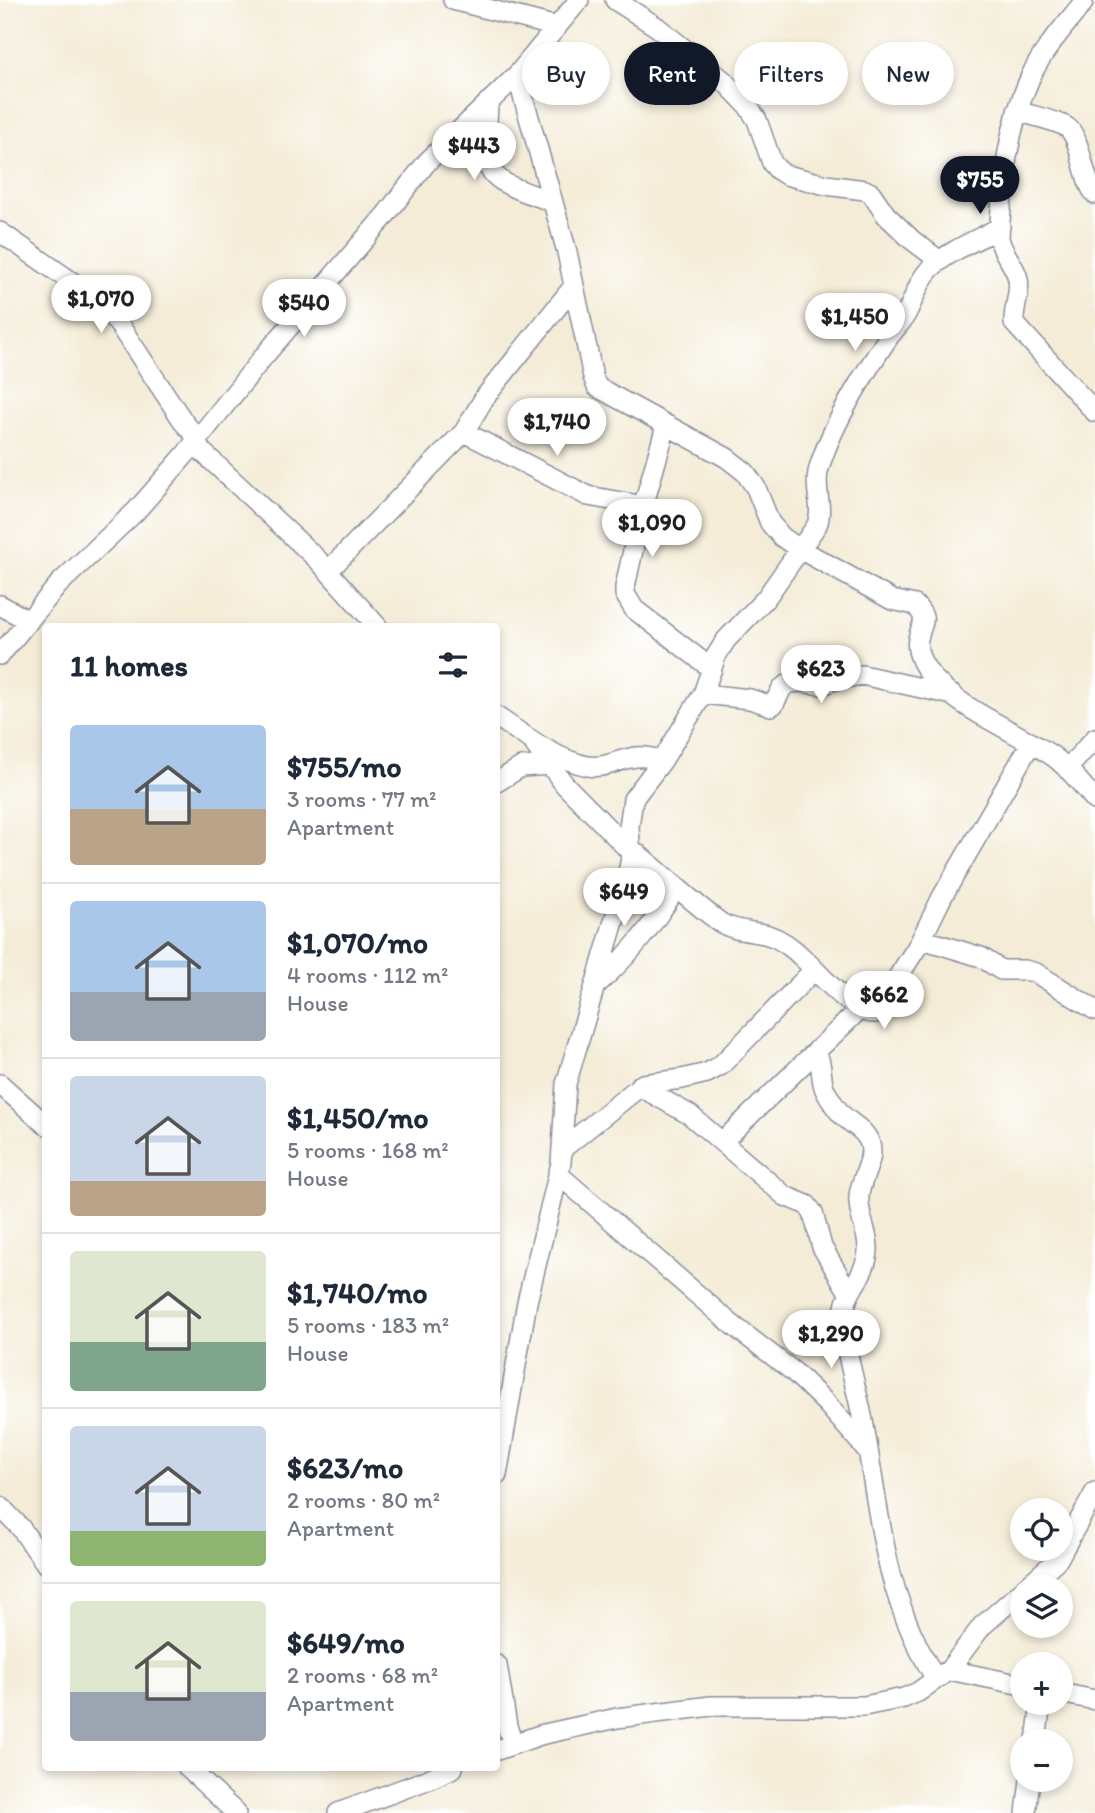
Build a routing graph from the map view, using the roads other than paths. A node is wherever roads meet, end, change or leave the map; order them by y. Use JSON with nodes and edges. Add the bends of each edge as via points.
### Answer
{"nodes":[{"id":1,"x":453,"y":0,"type":"edge"},
{"id":2,"x":579,"y":0,"type":"edge"},
{"id":3,"x":615,"y":0,"type":"edge"},
{"id":4,"x":475,"y":3,"type":"edge"},
{"id":5,"x":1086,"y":5,"type":"edge"},
{"id":6,"x":504,"y":7,"type":"edge"},
{"id":7,"x":557,"y":27,"type":"junction"},
{"id":8,"x":517,"y":75,"type":"junction"},
{"id":9,"x":488,"y":102,"type":"junction"},
{"id":10,"x":1017,"y":111,"type":"junction"},
{"id":11,"x":1095,"y":194,"type":"edge"},
{"id":12,"x":553,"y":202,"type":"junction"},
{"id":13,"x":1000,"y":227,"type":"junction"},
{"id":14,"x":0,"y":232,"type":"edge"},
{"id":15,"x":940,"y":261,"type":"junction"},
{"id":16,"x":574,"y":286,"type":"junction"},
{"id":17,"x":1095,"y":412,"type":"edge"},
{"id":18,"x":666,"y":426,"type":"junction"},
{"id":19,"x":464,"y":432,"type":"junction"},
{"id":20,"x":196,"y":441,"type":"junction"},
{"id":21,"x":644,"y":506,"type":"junction"},
{"id":22,"x":798,"y":548,"type":"junction"},
{"id":23,"x":328,"y":571,"type":"junction"},
{"id":24,"x":0,"y":605,"type":"edge"},
{"id":25,"x":29,"y":621,"type":"junction"},
{"id":26,"x":374,"y":623,"type":"edge"},
{"id":27,"x":0,"y":655,"type":"edge"},
{"id":28,"x":712,"y":669,"type":"junction"},
{"id":29,"x":703,"y":694,"type":"junction"},
{"id":30,"x":954,"y":695,"type":"junction"},
{"id":31,"x":500,"y":719,"type":"edge"},
{"id":32,"x":530,"y":738,"type":"junction"},
{"id":33,"x":1095,"y":738,"type":"edge"},
{"id":34,"x":1031,"y":743,"type":"junction"},
{"id":35,"x":662,"y":761,"type":"junction"},
{"id":36,"x":550,"y":765,"type":"junction"},
{"id":37,"x":1068,"y":768,"type":"junction"},
{"id":38,"x":500,"y":780,"type":"edge"},
{"id":39,"x":1095,"y":800,"type":"edge"},
{"id":40,"x":630,"y":849,"type":"junction"},
{"id":41,"x":677,"y":888,"type":"junction"},
{"id":42,"x":922,"y":939,"type":"junction"},
{"id":43,"x":814,"y":970,"type":"junction"},
{"id":44,"x":595,"y":986,"type":"junction"},
{"id":45,"x":860,"y":1009,"type":"junction"},
{"id":46,"x":1095,"y":1010,"type":"edge"},
{"id":47,"x":816,"y":1052,"type":"junction"},
{"id":48,"x":0,"y":1084,"type":"edge"},
{"id":49,"x":639,"y":1086,"type":"junction"},
{"id":50,"x":42,"y":1121,"type":"edge"},
{"id":51,"x":723,"y":1141,"type":"junction"},
{"id":52,"x":562,"y":1149,"type":"junction"},
{"id":53,"x":558,"y":1174,"type":"junction"},
{"id":54,"x":849,"y":1293,"type":"junction"},
{"id":55,"x":868,"y":1451,"type":"junction"},
{"id":56,"x":500,"y":1458,"type":"edge"},
{"id":57,"x":1095,"y":1492,"type":"edge"},
{"id":58,"x":0,"y":1506,"type":"edge"},
{"id":59,"x":42,"y":1558,"type":"edge"},
{"id":60,"x":1040,"y":1575,"type":"edge"},
{"id":61,"x":1010,"y":1601,"type":"edge"},
{"id":62,"x":943,"y":1675,"type":"junction"},
{"id":63,"x":1010,"y":1683,"type":"edge"},
{"id":64,"x":500,"y":1684,"type":"edge"},
{"id":65,"x":1073,"y":1696,"type":"edge"},
{"id":66,"x":1095,"y":1700,"type":"edge"},
{"id":67,"x":505,"y":1747,"type":"edge"},
{"id":68,"x":191,"y":1771,"type":"edge"},
{"id":69,"x":446,"y":1771,"type":"edge"},
{"id":70,"x":1029,"y":1792,"type":"edge"},
{"id":71,"x":236,"y":1813,"type":"edge"},
{"id":72,"x":338,"y":1813,"type":"edge"},
{"id":73,"x":1026,"y":1813,"type":"edge"}],
"edges":[{"from":1,"to":4,"type":"street"},
{"from":2,"to":7,"type":"street"},
{"from":3,"to":15,"type":"street","via":[[657,27],[748,106],[778,170],[871,193],[886,215]]},
{"from":4,"to":6,"type":"street"},
{"from":5,"to":10,"type":"street","via":[[1051,43],[1030,77]]},
{"from":6,"to":7,"type":"street"},
{"from":7,"to":8,"type":"street"},
{"from":8,"to":9,"type":"street"},
{"from":8,"to":12,"type":"street"},
{"from":9,"to":12,"type":"street","via":[[487,162],[493,173]]},
{"from":9,"to":20,"type":"street","via":[[427,162]]},
{"from":10,"to":11,"type":"street","via":[[1073,133]]},
{"from":10,"to":13,"type":"street"},
{"from":12,"to":16,"type":"street"},
{"from":13,"to":15,"type":"street"},
{"from":13,"to":17,"type":"street","via":[[1000,245],[1018,280],[1014,323]]},
{"from":14,"to":20,"type":"street","via":[[98,300]]},
{"from":15,"to":22,"type":"street","via":[[923,278],[834,434],[818,473],[819,519]]},
{"from":16,"to":18,"type":"street","via":[[597,387]]},
{"from":16,"to":19,"type":"street","via":[[490,389]]},
{"from":18,"to":21,"type":"street"},
{"from":18,"to":22,"type":"street","via":[[745,472],[771,523]]},
{"from":19,"to":21,"type":"street","via":[[588,496]]},
{"from":19,"to":23,"type":"street"},
{"from":20,"to":23,"type":"street"},
{"from":20,"to":25,"type":"street","via":[[136,511],[59,584]]},
{"from":21,"to":28,"type":"street","via":[[625,587],[629,602]]},
{"from":22,"to":28,"type":"street","via":[[766,598],[726,640]]},
{"from":22,"to":30,"type":"street","via":[[892,600],[915,605],[924,617],[919,655],[930,675]]},
{"from":23,"to":26,"type":"street"},
{"from":24,"to":25,"type":"street"},
{"from":25,"to":27,"type":"street"},
{"from":28,"to":29,"type":"street"},
{"from":29,"to":30,"type":"street","via":[[771,706],[790,683],[822,685],[869,675]]},
{"from":29,"to":35,"type":"street"},
{"from":30,"to":34,"type":"street"},
{"from":31,"to":32,"type":"street"},
{"from":32,"to":35,"type":"street","via":[[589,766],[645,755]]},
{"from":32,"to":36,"type":"street"},
{"from":33,"to":37,"type":"street"},
{"from":34,"to":37,"type":"street"},
{"from":34,"to":42,"type":"street"},
{"from":35,"to":40,"type":"street","via":[[633,799]]},
{"from":36,"to":38,"type":"street","via":[[520,767]]},
{"from":36,"to":40,"type":"street"},
{"from":37,"to":39,"type":"street"},
{"from":40,"to":41,"type":"street"},
{"from":40,"to":44,"type":"street","via":[[627,877]]},
{"from":41,"to":43,"type":"street","via":[[723,923],[771,936]]},
{"from":41,"to":44,"type":"street","via":[[625,959]]},
{"from":42,"to":45,"type":"street","via":[[878,1011],[871,1014]]},
{"from":42,"to":46,"type":"street","via":[[981,957],[1001,970],[1036,973]]},
{"from":43,"to":45,"type":"street"},
{"from":43,"to":49,"type":"street","via":[[720,1066],[707,1073]]},
{"from":44,"to":52,"type":"street","via":[[566,1084]]},
{"from":45,"to":47,"type":"street"},
{"from":47,"to":51,"type":"street"},
{"from":47,"to":54,"type":"street","via":[[825,1091],[868,1139],[872,1152],[859,1193],[868,1255]]},
{"from":48,"to":50,"type":"street"},
{"from":49,"to":51,"type":"street","via":[[676,1105]]},
{"from":49,"to":52,"type":"street"},
{"from":51,"to":54,"type":"street","via":[[785,1196],[807,1205],[822,1247]]},
{"from":52,"to":53,"type":"street"},
{"from":53,"to":55,"type":"street","via":[[721,1316],[794,1372]]},
{"from":53,"to":56,"type":"street","via":[[527,1302]]},
{"from":54,"to":55,"type":"street","via":[[844,1322]]},
{"from":55,"to":62,"type":"street","via":[[876,1513],[902,1615],[914,1641]]},
{"from":57,"to":60,"type":"street","via":[[1058,1559]]},
{"from":58,"to":59,"type":"street"},
{"from":61,"to":62,"type":"street","via":[[982,1626]]},
{"from":62,"to":63,"type":"street"},
{"from":62,"to":67,"type":"street","via":[[904,1698],[864,1706],[711,1706],[617,1718]]},
{"from":64,"to":67,"type":"street"},
{"from":65,"to":66,"type":"street"},
{"from":68,"to":71,"type":"street"},
{"from":69,"to":72,"type":"street"},
{"from":70,"to":73,"type":"street"}]}
